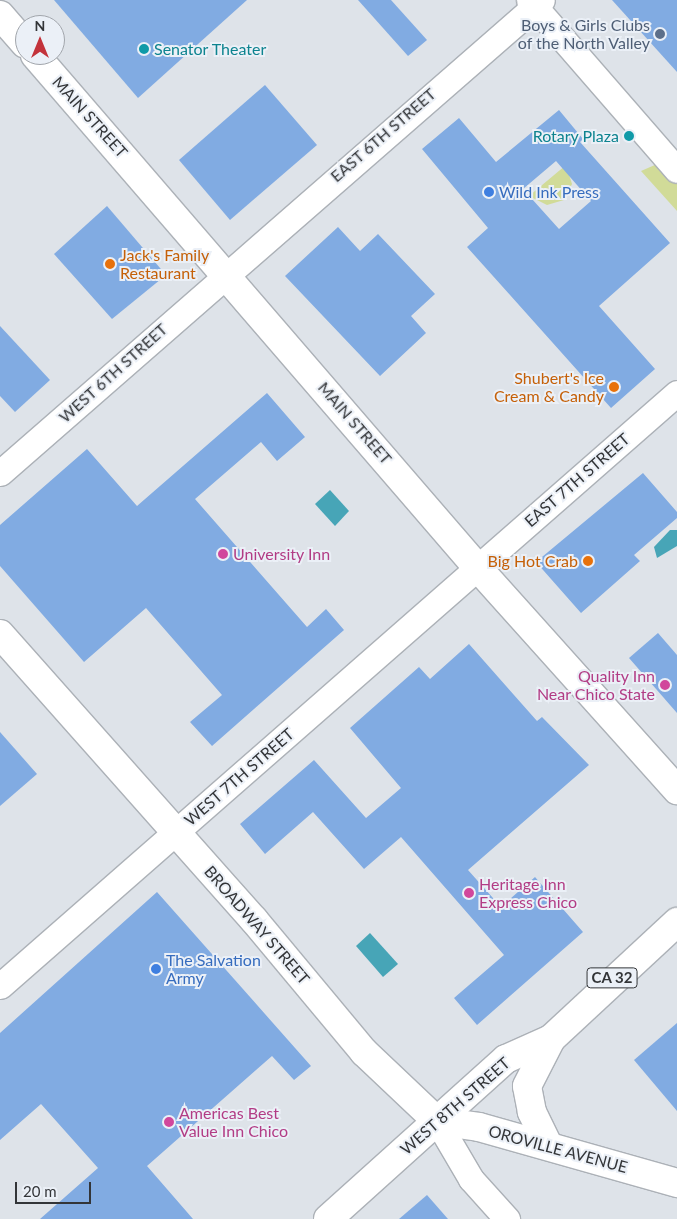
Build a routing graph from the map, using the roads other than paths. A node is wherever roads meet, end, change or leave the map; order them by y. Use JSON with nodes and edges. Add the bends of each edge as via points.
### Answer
{"nodes":[{"id":1,"x":536,"y":2,"type":"edge"},
{"id":2,"x":0,"y":15,"type":"edge"},
{"id":3,"x":15,"y":32,"type":"edge"},
{"id":4,"x":44,"y":65,"type":"edge"},
{"id":5,"x":677,"y":170,"type":"edge"},
{"id":6,"x":226,"y":272,"type":"junction"},
{"id":7,"x":677,"y":393,"type":"edge"},
{"id":8,"x":0,"y":473,"type":"edge"},
{"id":9,"x":478,"y":567,"type":"junction"},
{"id":10,"x":0,"y":634,"type":"edge"},
{"id":11,"x":677,"y":790,"type":"edge"},
{"id":12,"x":176,"y":832,"type":"junction"},
{"id":13,"x":677,"y":922,"type":"edge"},
{"id":14,"x":0,"y":986,"type":"edge"},
{"id":15,"x":551,"y":1039,"type":"junction"},
{"id":16,"x":437,"y":1121,"type":"junction"},
{"id":17,"x":548,"y":1145,"type":"junction"},
{"id":18,"x":677,"y":1183,"type":"edge"},
{"id":19,"x":328,"y":1219,"type":"edge"},
{"id":20,"x":507,"y":1219,"type":"edge"}],
"edges":[{"from":1,"to":5,"type":"street"},
{"from":1,"to":6,"type":"street","name":"EAST 6TH STREET"},
{"from":2,"to":3,"type":"main road"},
{"from":4,"to":6,"type":"main road","name":"MAIN STREET"},
{"from":6,"to":8,"type":"street","name":"WEST 6TH STREET"},
{"from":6,"to":9,"type":"main road","name":"MAIN STREET"},
{"from":7,"to":9,"type":"street","name":"EAST 7TH STREET"},
{"from":9,"to":11,"type":"main road","name":"MAIN STREET"},
{"from":9,"to":12,"type":"street","name":"WEST 7TH STREET"},
{"from":10,"to":12,"type":"main road","name":"BROADWAY STREET"},
{"from":12,"to":14,"type":"street","name":"WEST 7TH STREET"},
{"from":12,"to":16,"type":"main road","name":"BROADWAY STREET","via":[[364,1052]]},
{"from":13,"to":15,"type":"main road","name":"WEST 8TH STREET","number":"CA 32"},
{"from":15,"to":16,"type":"main road","name":"WEST 8TH STREET","number":"CA 32","via":[[506,1059]]},
{"from":15,"to":17,"type":"main road","via":[[527,1086],[532,1112]]},
{"from":16,"to":17,"type":"main road","name":"OROVILLE AVENUE"},
{"from":16,"to":19,"type":"main road","name":"WEST 8TH STREET","number":"CA 32"},
{"from":16,"to":20,"type":"street","name":"BROADWAY STREET","via":[[471,1179]]},
{"from":17,"to":18,"type":"main road","name":"OROVILLE AVENUE"}]}
